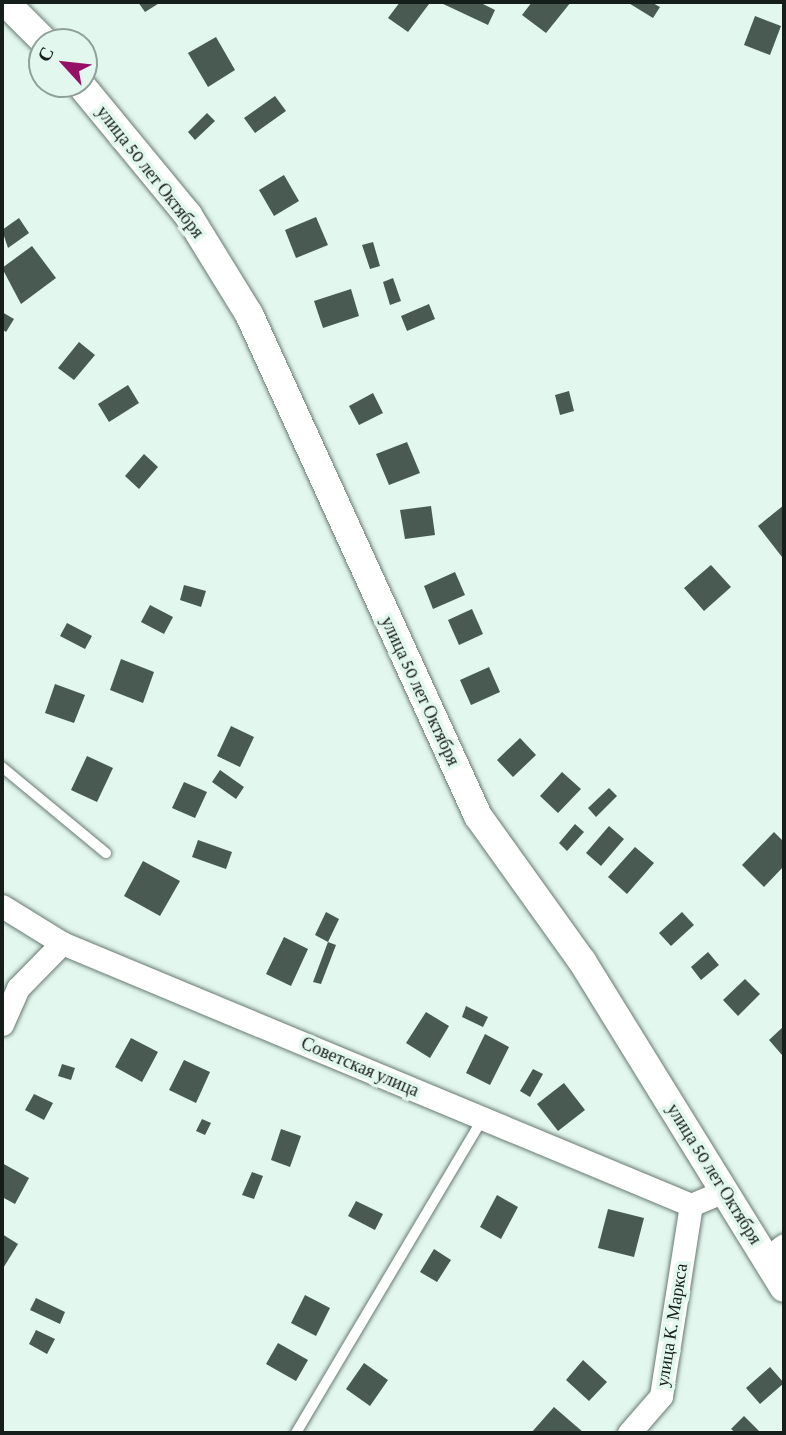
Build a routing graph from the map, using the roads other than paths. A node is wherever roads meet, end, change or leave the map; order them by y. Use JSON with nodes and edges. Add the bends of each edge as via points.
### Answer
{"nodes":[{"id":1,"x":5,"y":2,"type":"edge"},
{"id":2,"x":31,"y":28,"type":"edge"},
{"id":3,"x":92,"y":98,"type":"edge"},
{"id":4,"x":2,"y":767,"type":"edge"},
{"id":5,"x":106,"y":853,"type":"dead end"},
{"id":6,"x":2,"y":906,"type":"edge"},
{"id":7,"x":62,"y":943,"type":"junction"},
{"id":8,"x":2,"y":1024,"type":"edge"},
{"id":9,"x":483,"y":1118,"type":"junction"},
{"id":10,"x":724,"y":1191,"type":"junction"},
{"id":11,"x":691,"y":1205,"type":"junction"},
{"id":12,"x":776,"y":1251,"type":"edge"},
{"id":13,"x":784,"y":1287,"type":"edge"},
{"id":14,"x":296,"y":1433,"type":"edge"},
{"id":15,"x":629,"y":1433,"type":"edge"}],
"edges":[{"from":1,"to":2,"type":"street"},
{"from":3,"to":10,"type":"street","name":"улица 50 лет Октября","via":[[188,215],[249,314],[478,816],[582,961]]},
{"from":4,"to":5,"type":"lane"},
{"from":6,"to":7,"type":"street","name":"Советская улица"},
{"from":7,"to":8,"type":"street","via":[[18,988]]},
{"from":7,"to":9,"type":"street","name":"Советская улица"},
{"from":9,"to":11,"type":"street","name":"Советская улица"},
{"from":9,"to":14,"type":"lane"},
{"from":10,"to":11,"type":"street"},
{"from":10,"to":12,"type":"street","name":"улица 50 лет Октября"},
{"from":11,"to":15,"type":"street","name":"улица К. Маркса","via":[[661,1396]]},
{"from":12,"to":13,"type":"street","name":"улица 50 лет Октября"}]}
